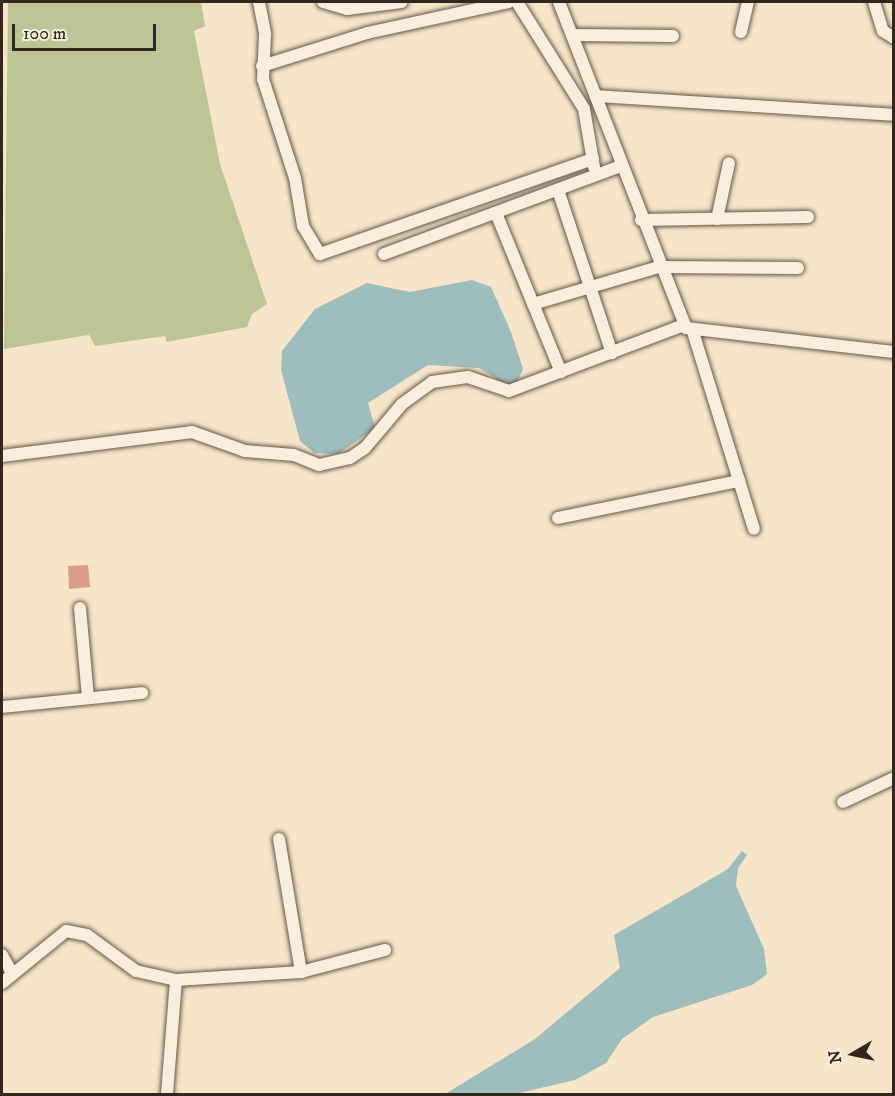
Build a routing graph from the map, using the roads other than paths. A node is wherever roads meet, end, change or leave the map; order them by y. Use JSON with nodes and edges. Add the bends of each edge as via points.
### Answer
{"nodes":[{"id":1,"x":259,"y":2,"type":"edge"},
{"id":2,"x":323,"y":2,"type":"edge"},
{"id":3,"x":402,"y":2,"type":"edge"},
{"id":4,"x":509,"y":2,"type":"edge"},
{"id":5,"x":518,"y":2,"type":"edge"},
{"id":6,"x":559,"y":2,"type":"edge"},
{"id":7,"x":748,"y":2,"type":"edge"},
{"id":8,"x":874,"y":2,"type":"edge"},
{"id":9,"x":741,"y":32,"type":"dead end"},
{"id":10,"x":572,"y":35,"type":"junction"},
{"id":11,"x":672,"y":36,"type":"dead end"},
{"id":12,"x":894,"y":38,"type":"edge"},
{"id":13,"x":262,"y":66,"type":"junction"},
{"id":14,"x":596,"y":96,"type":"junction"},
{"id":15,"x":894,"y":115,"type":"edge"},
{"id":16,"x":593,"y":159,"type":"junction"},
{"id":17,"x":729,"y":163,"type":"dead end"},
{"id":18,"x":621,"y":166,"type":"junction"},
{"id":19,"x":596,"y":176,"type":"junction"},
{"id":20,"x":558,"y":190,"type":"junction"},
{"id":21,"x":496,"y":213,"type":"junction"},
{"id":22,"x":808,"y":217,"type":"dead end"},
{"id":23,"x":717,"y":219,"type":"junction"},
{"id":24,"x":641,"y":220,"type":"junction"},
{"id":25,"x":384,"y":254,"type":"dead end"},
{"id":26,"x":659,"y":267,"type":"junction"},
{"id":27,"x":798,"y":268,"type":"dead end"},
{"id":28,"x":590,"y":288,"type":"junction"},
{"id":29,"x":533,"y":304,"type":"junction"},
{"id":30,"x":689,"y":328,"type":"junction"},
{"id":31,"x":894,"y":352,"type":"edge"},
{"id":32,"x":612,"y":353,"type":"junction"},
{"id":33,"x":561,"y":372,"type":"junction"},
{"id":34,"x":2,"y":456,"type":"edge"},
{"id":35,"x":740,"y":481,"type":"junction"},
{"id":36,"x":558,"y":518,"type":"dead end"},
{"id":37,"x":754,"y":529,"type":"dead end"},
{"id":38,"x":80,"y":608,"type":"dead end"},
{"id":39,"x":142,"y":693,"type":"dead end"},
{"id":40,"x":88,"y":698,"type":"junction"},
{"id":41,"x":2,"y":706,"type":"edge"},
{"id":42,"x":894,"y":778,"type":"edge"},
{"id":43,"x":843,"y":802,"type":"dead end"},
{"id":44,"x":279,"y":839,"type":"dead end"},
{"id":45,"x":385,"y":950,"type":"dead end"},
{"id":46,"x":2,"y":955,"type":"edge"},
{"id":47,"x":302,"y":972,"type":"junction"},
{"id":48,"x":12,"y":973,"type":"junction"},
{"id":49,"x":176,"y":980,"type":"junction"},
{"id":50,"x":2,"y":983,"type":"edge"},
{"id":51,"x":167,"y":1095,"type":"edge"}],
"edges":[{"from":1,"to":13,"type":"street","via":[[265,34]]},
{"from":2,"to":3,"type":"street","via":[[347,9]]},
{"from":4,"to":13,"type":"street","via":[[367,33]]},
{"from":5,"to":16,"type":"street","via":[[584,110]]},
{"from":6,"to":10,"type":"street"},
{"from":7,"to":9,"type":"street"},
{"from":8,"to":12,"type":"street","via":[[883,31]]},
{"from":10,"to":11,"type":"street"},
{"from":10,"to":14,"type":"street"},
{"from":13,"to":16,"type":"street","via":[[303,226],[320,254]]},
{"from":14,"to":15,"type":"street"},
{"from":14,"to":18,"type":"street"},
{"from":16,"to":19,"type":"street"},
{"from":17,"to":23,"type":"street"},
{"from":18,"to":19,"type":"street"},
{"from":18,"to":24,"type":"street"},
{"from":19,"to":20,"type":"street"},
{"from":20,"to":21,"type":"street"},
{"from":20,"to":28,"type":"street"},
{"from":21,"to":25,"type":"street"},
{"from":21,"to":29,"type":"street"},
{"from":22,"to":23,"type":"street"},
{"from":23,"to":24,"type":"street"},
{"from":24,"to":26,"type":"street"},
{"from":26,"to":27,"type":"street"},
{"from":26,"to":28,"type":"street"},
{"from":26,"to":30,"type":"street"},
{"from":28,"to":29,"type":"street"},
{"from":28,"to":32,"type":"street"},
{"from":29,"to":33,"type":"street"},
{"from":30,"to":31,"type":"street"},
{"from":30,"to":32,"type":"street"},
{"from":30,"to":35,"type":"street"},
{"from":32,"to":33,"type":"street"},
{"from":33,"to":34,"type":"street","via":[[509,391],[468,377],[438,380],[402,404],[365,448],[350,458],[319,465],[294,455],[245,451],[192,432]]},
{"from":35,"to":36,"type":"street"},
{"from":35,"to":37,"type":"street"},
{"from":38,"to":40,"type":"street"},
{"from":39,"to":40,"type":"street"},
{"from":40,"to":41,"type":"street"},
{"from":42,"to":43,"type":"street"},
{"from":44,"to":47,"type":"street"},
{"from":45,"to":47,"type":"street"},
{"from":46,"to":48,"type":"street"},
{"from":47,"to":49,"type":"street"},
{"from":48,"to":49,"type":"street","via":[[52,938],[77,931],[136,971]]},
{"from":48,"to":50,"type":"street"},
{"from":49,"to":51,"type":"street"}]}
